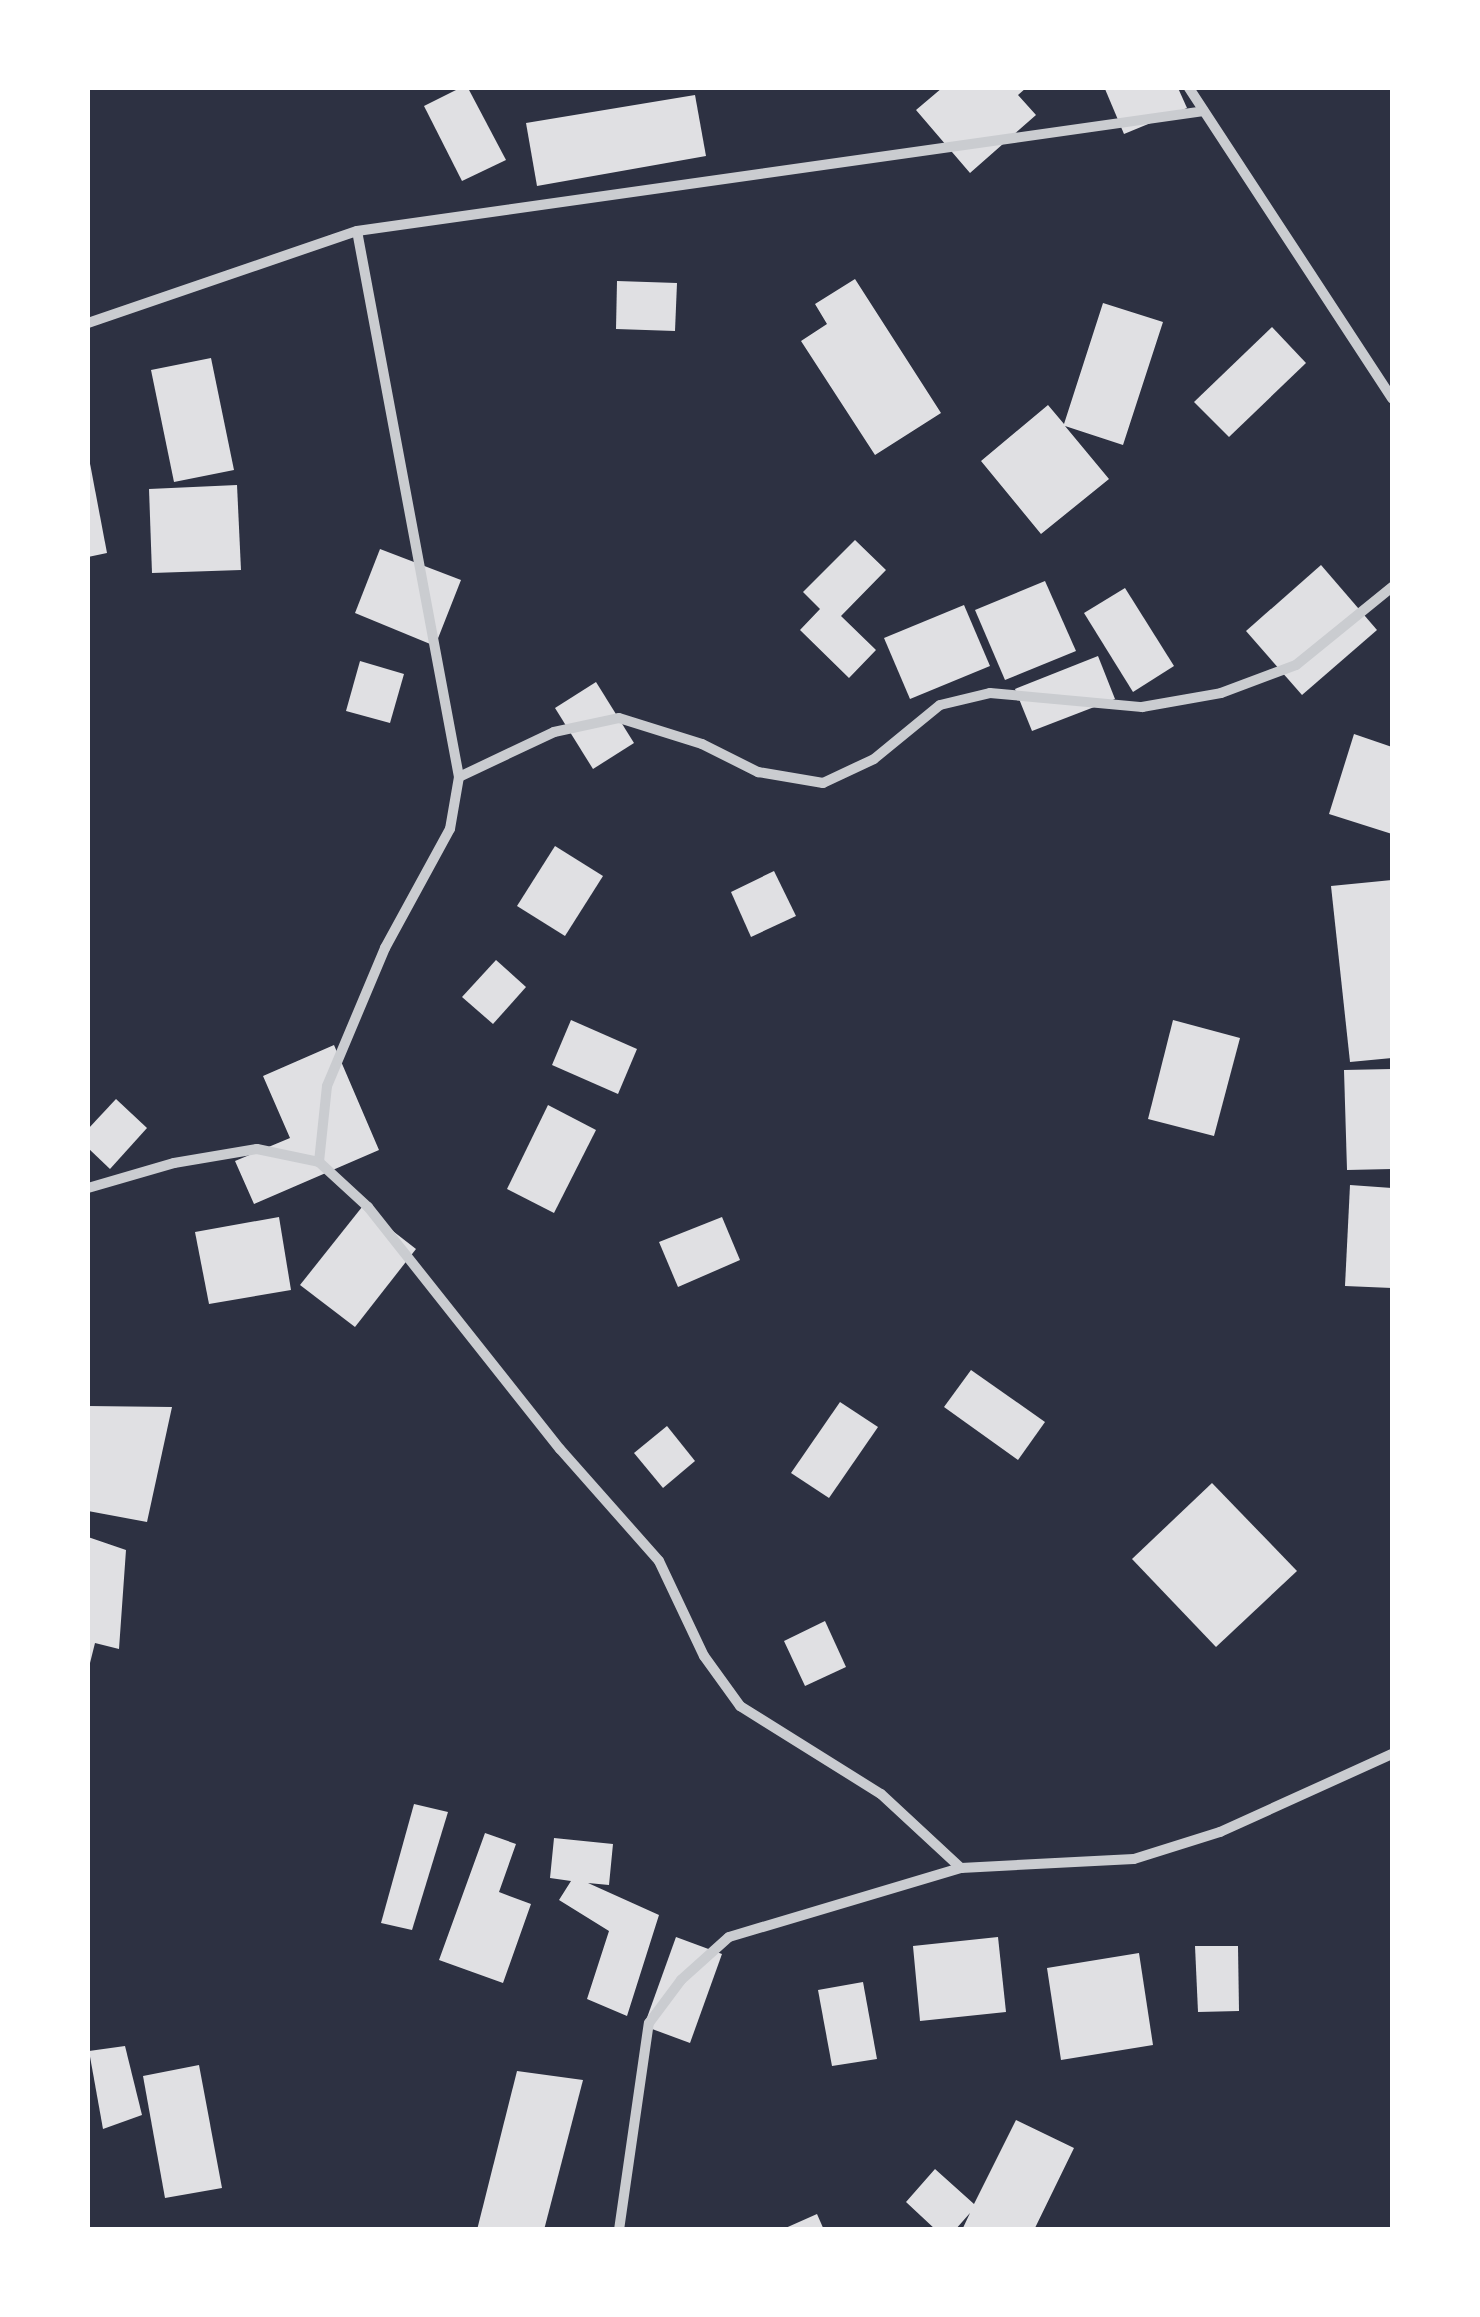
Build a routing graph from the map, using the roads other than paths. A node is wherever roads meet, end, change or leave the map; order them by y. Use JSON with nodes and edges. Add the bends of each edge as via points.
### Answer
{"nodes":[{"id":1,"x":1190,"y":88,"type":"edge"},
{"id":2,"x":1204,"y":111,"type":"junction"},
{"id":3,"x":357,"y":231,"type":"junction"},
{"id":4,"x":88,"y":323,"type":"edge"},
{"id":5,"x":1392,"y":369,"type":"edge"},
{"id":6,"x":1380,"y":371,"type":"junction"},
{"id":7,"x":1392,"y":398,"type":"edge"},
{"id":8,"x":1392,"y":587,"type":"edge"},
{"id":9,"x":459,"y":777,"type":"junction"},
{"id":10,"x":319,"y":1162,"type":"junction"},
{"id":11,"x":88,"y":1188,"type":"edge"},
{"id":12,"x":1392,"y":1754,"type":"edge"},
{"id":13,"x":961,"y":1868,"type":"junction"},
{"id":14,"x":619,"y":2230,"type":"edge"}],
"edges":[{"from":1,"to":2,"type":"street"},
{"from":2,"to":3,"type":"street"},
{"from":2,"to":6,"type":"street"},
{"from":3,"to":4,"type":"street"},
{"from":3,"to":9,"type":"street"},
{"from":5,"to":6,"type":"street"},
{"from":6,"to":7,"type":"street"},
{"from":8,"to":9,"type":"street","via":[[1296,666],[1222,693],[1142,707],[990,693],[940,706],[874,759],[822,783],[758,772],[702,744],[620,718],[554,732]]},
{"from":9,"to":10,"type":"street","via":[[450,829],[386,948],[327,1086]]},
{"from":10,"to":11,"type":"street","via":[[257,1149],[174,1163]]},
{"from":10,"to":13,"type":"street","via":[[368,1206],[560,1449],[659,1561],[704,1656],[740,1706],[881,1794]]},
{"from":12,"to":13,"type":"street","via":[[1220,1832],[1134,1859]]},
{"from":13,"to":14,"type":"street","via":[[729,1937],[681,1980],[650,2022]]}]}
